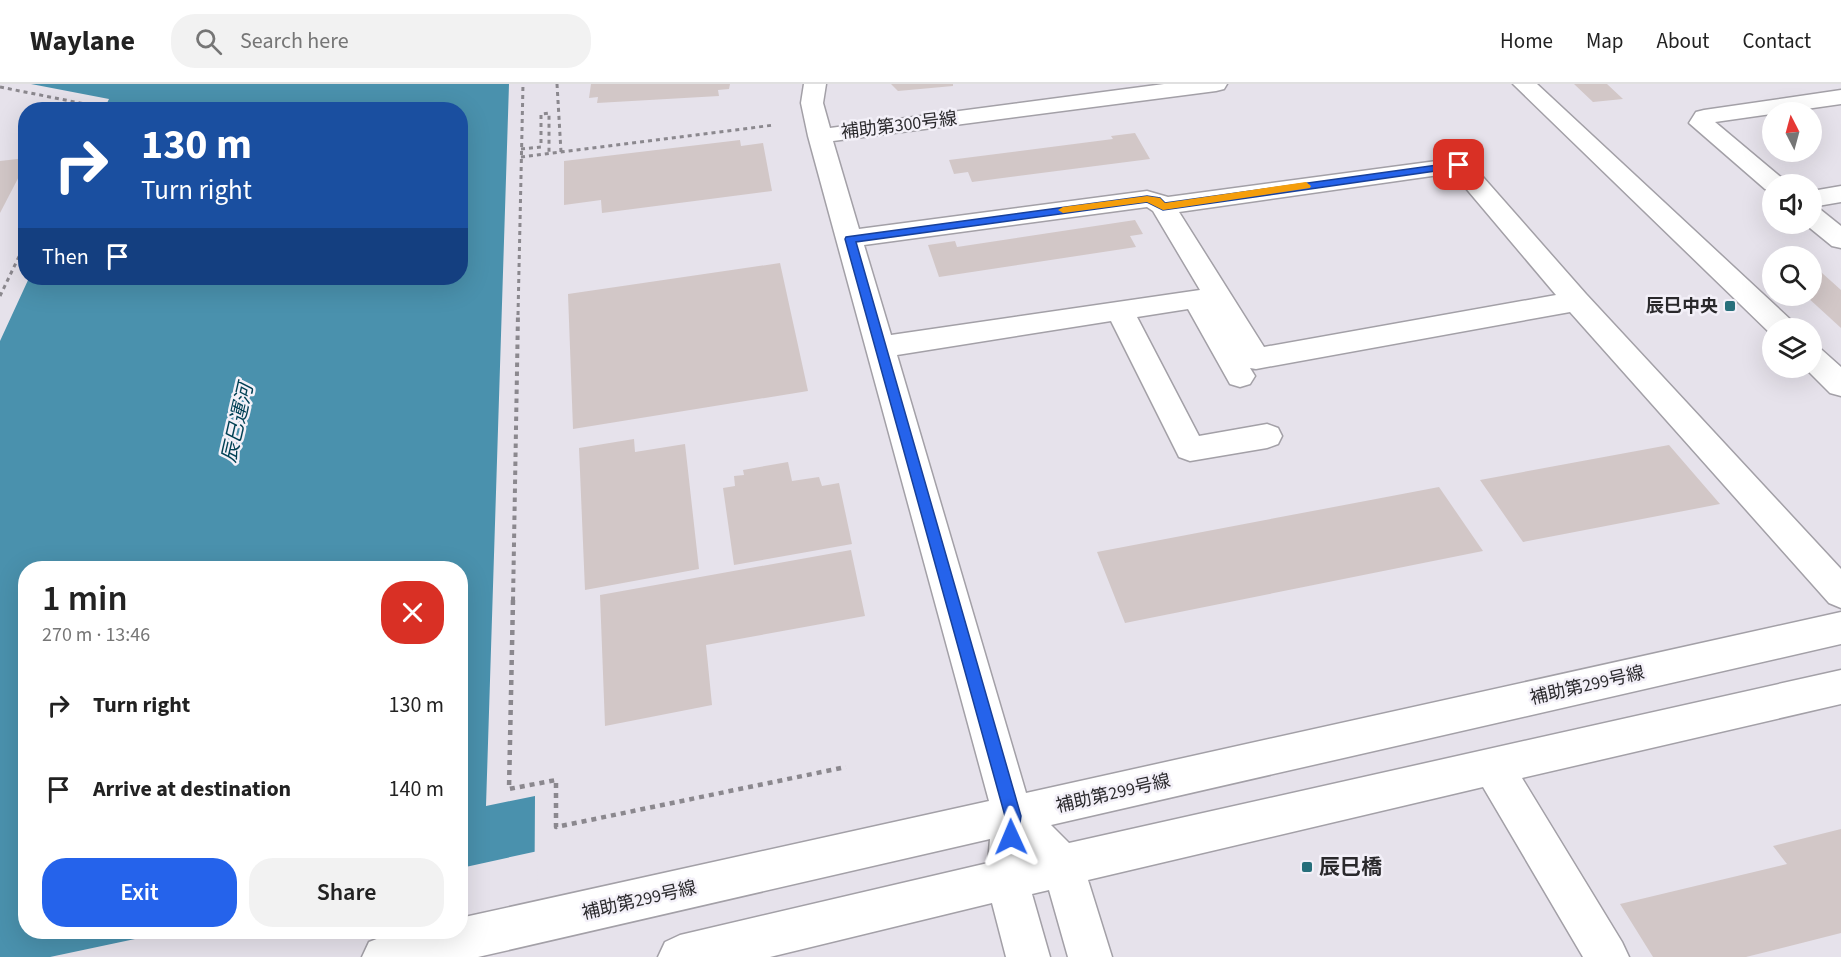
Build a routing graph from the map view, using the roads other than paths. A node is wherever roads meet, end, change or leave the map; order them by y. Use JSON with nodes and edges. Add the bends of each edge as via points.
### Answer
{"nodes":[{"id":1,"x":815,"y":84,"type":"edge"},
{"id":2,"x":1216,"y":84,"type":"edge"},
{"id":3,"x":1524,"y":84,"type":"edge"},
{"id":4,"x":1841,"y":97,"type":"edge"},
{"id":5,"x":820,"y":135,"type":"junction"},
{"id":6,"x":1762,"y":174,"type":"edge"},
{"id":7,"x":1841,"y":194,"type":"edge"},
{"id":8,"x":1822,"y":197,"type":"edge"},
{"id":9,"x":1163,"y":206,"type":"junction"},
{"id":10,"x":1822,"y":224,"type":"edge"},
{"id":11,"x":850,"y":239,"type":"junction"},
{"id":12,"x":1841,"y":240,"type":"edge"},
{"id":13,"x":1576,"y":301,"type":"junction"},
{"id":14,"x":1120,"y":310,"type":"junction"},
{"id":15,"x":1771,"y":318,"type":"edge"},
{"id":16,"x":881,"y":347,"type":"junction"},
{"id":17,"x":1822,"y":367,"type":"edge"},
{"id":18,"x":1240,"y":376,"type":"dead end"},
{"id":19,"x":1841,"y":385,"type":"edge"},
{"id":20,"x":1267,"y":436,"type":"dead end"},
{"id":21,"x":1841,"y":593,"type":"edge"},
{"id":22,"x":1841,"y":628,"type":"edge"},
{"id":23,"x":1841,"y":687,"type":"edge"},
{"id":24,"x":1493,"y":767,"type":"junction"},
{"id":25,"x":1013,"y":816,"type":"junction"},
{"id":26,"x":1063,"y":866,"type":"junction"},
{"id":27,"x":1007,"y":879,"type":"junction"},
{"id":28,"x":468,"y":938,"type":"edge"},
{"id":29,"x":464,"y":939,"type":"edge"},
{"id":30,"x":384,"y":957,"type":"edge"},
{"id":31,"x":680,"y":957,"type":"edge"},
{"id":32,"x":1028,"y":957,"type":"edge"},
{"id":33,"x":1090,"y":957,"type":"edge"},
{"id":34,"x":1607,"y":957,"type":"edge"}],
"edges":[{"from":1,"to":5,"type":"street","via":[[812,103]]},
{"from":2,"to":5,"type":"street","name":"補助第300号線"},
{"from":3,"to":15,"type":"street"},
{"from":4,"to":6,"type":"street","via":[[1704,117],[1701,123]]},
{"from":5,"to":11,"type":"street","name":"補助第300号線"},
{"from":7,"to":8,"type":"street"},
{"from":9,"to":11,"type":"street","via":[[1147,199]]},
{"from":9,"to":13,"type":"street","via":[[1459,165]]},
{"from":9,"to":13,"type":"street","via":[[1256,359]]},
{"from":10,"to":12,"type":"street"},
{"from":11,"to":16,"type":"street","name":"補助第300号線"},
{"from":13,"to":21,"type":"street"},
{"from":14,"to":16,"type":"street"},
{"from":14,"to":18,"type":"street","via":[[1196,298]]},
{"from":14,"to":20,"type":"street","via":[[1190,449]]},
{"from":16,"to":25,"type":"street","name":"補助第300号線"},
{"from":17,"to":19,"type":"street"},
{"from":22,"to":25,"type":"street","name":"補助第299号線"},
{"from":23,"to":24,"type":"street"},
{"from":24,"to":26,"type":"street"},
{"from":24,"to":34,"type":"street"},
{"from":25,"to":26,"type":"street"},
{"from":25,"to":27,"type":"street"},
{"from":25,"to":28,"type":"street","name":"補助第299号線"},
{"from":26,"to":27,"type":"street"},
{"from":26,"to":33,"type":"street"},
{"from":27,"to":31,"type":"street"},
{"from":27,"to":32,"type":"street"},
{"from":29,"to":30,"type":"street","name":"補助第299号線"}]}
